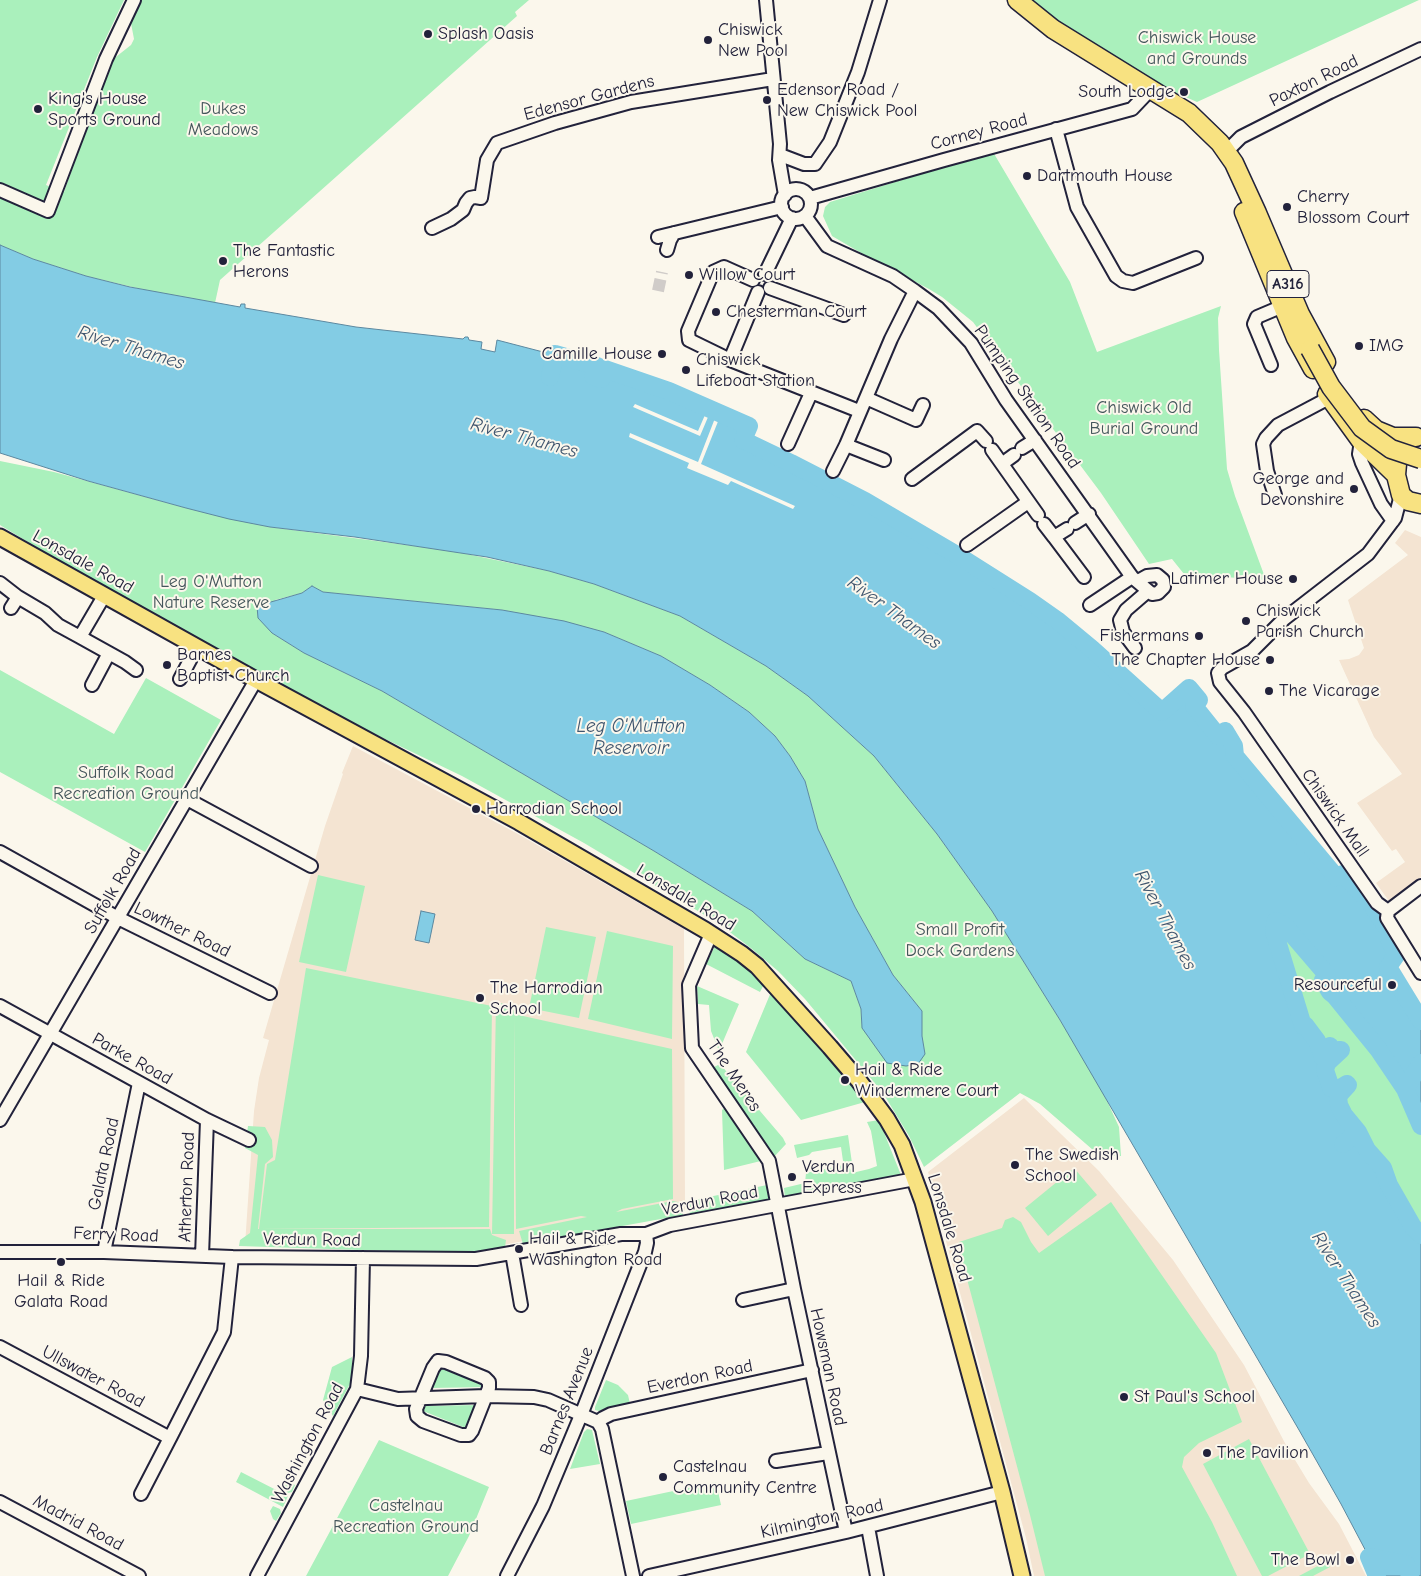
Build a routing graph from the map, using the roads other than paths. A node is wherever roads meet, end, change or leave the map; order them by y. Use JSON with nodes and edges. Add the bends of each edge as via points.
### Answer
{"nodes":[{"id":1,"x":134,"y":0,"type":"edge"},
{"id":2,"x":766,"y":0,"type":"edge"},
{"id":3,"x":880,"y":0,"type":"edge"},
{"id":4,"x":1017,"y":0,"type":"edge"},
{"id":5,"x":1421,"y":49,"type":"edge"},
{"id":6,"x":773,"y":79,"type":"junction"},
{"id":7,"x":1151,"y":89,"type":"junction"},
{"id":8,"x":1056,"y":130,"type":"junction"},
{"id":9,"x":1213,"y":135,"type":"junction"},
{"id":10,"x":1227,"y":151,"type":"junction"},
{"id":11,"x":782,"y":153,"type":"junction"},
{"id":12,"x":800,"y":163,"type":"junction"},
{"id":13,"x":786,"y":172,"type":"junction"},
{"id":14,"x":0,"y":190,"type":"edge"},
{"id":15,"x":1248,"y":194,"type":"junction"},
{"id":16,"x":787,"y":197,"type":"junction"},
{"id":17,"x":810,"y":198,"type":"junction"},
{"id":18,"x":805,"y":216,"type":"junction"},
{"id":19,"x":792,"y":218,"type":"junction"},
{"id":20,"x":432,"y":228,"type":"dead end"},
{"id":21,"x":674,"y":234,"type":"junction"},
{"id":22,"x":658,"y":237,"type":"dead end"},
{"id":23,"x":667,"y":250,"type":"dead end"},
{"id":24,"x":1196,"y":258,"type":"dead end"},
{"id":25,"x":765,"y":274,"type":"junction"},
{"id":26,"x":752,"y":280,"type":"junction"},
{"id":27,"x":764,"y":290,"type":"junction"},
{"id":28,"x":916,"y":291,"type":"junction"},
{"id":29,"x":1283,"y":306,"type":"junction"},
{"id":30,"x":844,"y":316,"type":"dead end"},
{"id":31,"x":730,"y":360,"type":"junction"},
{"id":32,"x":1271,"y":365,"type":"dead end"},
{"id":33,"x":811,"y":393,"type":"junction"},
{"id":34,"x":866,"y":398,"type":"junction"},
{"id":35,"x":1330,"y":398,"type":"junction"},
{"id":36,"x":923,"y":406,"type":"dead end"},
{"id":37,"x":859,"y":412,"type":"junction"},
{"id":38,"x":1418,"y":434,"type":"edge"},
{"id":39,"x":1035,"y":440,"type":"junction"},
{"id":40,"x":1361,"y":441,"type":"junction"},
{"id":41,"x":788,"y":444,"type":"dead end"},
{"id":42,"x":846,"y":445,"type":"junction"},
{"id":43,"x":1421,"y":459,"type":"edge"},
{"id":44,"x":884,"y":460,"type":"dead end"},
{"id":45,"x":1003,"y":464,"type":"junction"},
{"id":46,"x":833,"y":471,"type":"dead end"},
{"id":47,"x":1396,"y":475,"type":"junction"},
{"id":48,"x":912,"y":479,"type":"dead end"},
{"id":49,"x":1275,"y":495,"type":"dead end"},
{"id":50,"x":1028,"y":502,"type":"junction"},
{"id":51,"x":1415,"y":504,"type":"edge"},
{"id":52,"x":1089,"y":514,"type":"junction"},
{"id":53,"x":1394,"y":519,"type":"junction"},
{"id":54,"x":0,"y":537,"type":"edge"},
{"id":55,"x":1054,"y":537,"type":"junction"},
{"id":56,"x":967,"y":545,"type":"dead end"},
{"id":57,"x":1084,"y":577,"type":"dead end"},
{"id":58,"x":1135,"y":579,"type":"junction"},
{"id":59,"x":0,"y":583,"type":"edge"},
{"id":60,"x":1148,"y":591,"type":"junction"},
{"id":61,"x":104,"y":596,"type":"junction"},
{"id":62,"x":1090,"y":605,"type":"dead end"},
{"id":63,"x":80,"y":637,"type":"junction"},
{"id":64,"x":197,"y":647,"type":"junction"},
{"id":65,"x":1135,"y":648,"type":"dead end"},
{"id":66,"x":110,"y":654,"type":"junction"},
{"id":67,"x":136,"y":670,"type":"dead end"},
{"id":68,"x":180,"y":678,"type":"dead end"},
{"id":69,"x":256,"y":680,"type":"junction"},
{"id":70,"x":92,"y":685,"type":"dead end"},
{"id":71,"x":187,"y":799,"type":"junction"},
{"id":72,"x":0,"y":852,"type":"edge"},
{"id":73,"x":311,"y":866,"type":"dead end"},
{"id":74,"x":1421,"y":886,"type":"edge"},
{"id":75,"x":1388,"y":911,"type":"junction"},
{"id":76,"x":118,"y":918,"type":"junction"},
{"id":77,"x":712,"y":934,"type":"junction"},
{"id":78,"x":1421,"y":973,"type":"edge"},
{"id":79,"x":270,"y":993,"type":"dead end"},
{"id":80,"x":0,"y":1006,"type":"edge"},
{"id":81,"x":51,"y":1033,"type":"junction"},
{"id":82,"x":139,"y":1083,"type":"junction"},
{"id":83,"x":0,"y":1120,"type":"edge"},
{"id":84,"x":207,"y":1120,"type":"junction"},
{"id":85,"x":248,"y":1140,"type":"dead end"},
{"id":86,"x":915,"y":1179,"type":"junction"},
{"id":87,"x":777,"y":1206,"type":"junction"},
{"id":88,"x":646,"y":1234,"type":"junction"},
{"id":89,"x":0,"y":1252,"type":"edge"},
{"id":90,"x":104,"y":1252,"type":"junction"},
{"id":91,"x":512,"y":1253,"type":"junction"},
{"id":92,"x":202,"y":1256,"type":"junction"},
{"id":93,"x":232,"y":1257,"type":"junction"},
{"id":94,"x":362,"y":1258,"type":"junction"},
{"id":95,"x":794,"y":1289,"type":"junction"},
{"id":96,"x":743,"y":1300,"type":"dead end"},
{"id":97,"x":521,"y":1305,"type":"dead end"},
{"id":98,"x":0,"y":1347,"type":"edge"},
{"id":99,"x":812,"y":1370,"type":"junction"},
{"id":100,"x":357,"y":1389,"type":"junction"},
{"id":101,"x":486,"y":1396,"type":"junction"},
{"id":102,"x":421,"y":1399,"type":"junction"},
{"id":103,"x":581,"y":1415,"type":"junction"},
{"id":104,"x":598,"y":1422,"type":"junction"},
{"id":105,"x":170,"y":1438,"type":"junction"},
{"id":106,"x":828,"y":1453,"type":"junction"},
{"id":107,"x":776,"y":1461,"type":"dead end"},
{"id":108,"x":1002,"y":1492,"type":"junction"},
{"id":109,"x":141,"y":1494,"type":"dead end"},
{"id":110,"x":0,"y":1502,"type":"edge"},
{"id":111,"x":868,"y":1527,"type":"junction"},
{"id":112,"x":846,"y":1532,"type":"junction"},
{"id":113,"x":139,"y":1576,"type":"edge"},
{"id":114,"x":257,"y":1576,"type":"edge"},
{"id":115,"x":507,"y":1576,"type":"edge"},
{"id":116,"x":633,"y":1576,"type":"edge"},
{"id":117,"x":650,"y":1576,"type":"edge"},
{"id":118,"x":877,"y":1576,"type":"edge"},
{"id":119,"x":1022,"y":1576,"type":"edge"}],
"edges":[{"from":1,"to":14,"type":"street","via":[[106,59],[48,211]]},
{"from":2,"to":6,"type":"street"},
{"from":3,"to":12,"type":"street","via":[[858,72],[830,142],[814,164]]},
{"from":4,"to":7,"type":"highway","number":"A316","via":[[1053,29]]},
{"from":5,"to":10,"type":"street","name":"Paxton Road","via":[[1241,137]]},
{"from":6,"to":11,"type":"street"},
{"from":6,"to":20,"type":"street","name":"Edensor Gardens","via":[[631,102],[527,131],[497,143],[487,160],[481,198],[470,198],[463,210]]},
{"from":7,"to":8,"type":"street","name":"Corney Road","via":[[1132,109]]},
{"from":7,"to":9,"type":"highway","number":"A316","via":[[1189,113]]},
{"from":8,"to":17,"type":"street","name":"Corney Road"},
{"from":8,"to":24,"type":"street","via":[[1077,207],[1116,276],[1133,283]]},
{"from":9,"to":10,"type":"highway","number":"A316"},
{"from":9,"to":29,"type":"highway","number":"A316"},
{"from":10,"to":15,"type":"highway","number":"A316"},
{"from":11,"to":12,"type":"street"},
{"from":11,"to":13,"type":"street"},
{"from":11,"to":16,"type":"street","via":[[779,160]]},
{"from":12,"to":13,"type":"street"},
{"from":13,"to":16,"type":"street"},
{"from":15,"to":38,"type":"highway","number":"A316","via":[[1300,314],[1348,398],[1376,430],[1393,437]]},
{"from":15,"to":43,"type":"highway","number":"A316","bridge":true,"via":[[1259,234],[1293,316],[1331,387],[1362,428],[1391,449]]},
{"from":16,"to":17,"type":"street","via":[[803,191]]},
{"from":16,"to":19,"type":"street","via":[[787,216]]},
{"from":16,"to":21,"type":"street"},
{"from":17,"to":18,"type":"street","via":[[811,208]]},
{"from":18,"to":19,"type":"street"},
{"from":18,"to":28,"type":"street","name":"Pumping Station Road","via":[[827,246],[893,276]]},
{"from":19,"to":25,"type":"street"},
{"from":21,"to":22,"type":"street"},
{"from":21,"to":23,"type":"street"},
{"from":25,"to":26,"type":"street","via":[[759,274]]},
{"from":25,"to":27,"type":"street","via":[[770,280]]},
{"from":26,"to":27,"type":"street","via":[[754,289]]},
{"from":26,"to":31,"type":"street","via":[[724,267],[713,272],[688,331],[689,340],[694,344]]},
{"from":27,"to":30,"type":"street"},
{"from":27,"to":31,"type":"street"},
{"from":28,"to":34,"type":"street"},
{"from":28,"to":39,"type":"street","name":"Pumping Station Road","via":[[938,308],[971,343]]},
{"from":29,"to":32,"type":"street","via":[[1257,317],[1254,324]]},
{"from":29,"to":35,"type":"highway","number":"A316","via":[[1296,338]]},
{"from":31,"to":33,"type":"street"},
{"from":33,"to":37,"type":"street"},
{"from":33,"to":41,"type":"street"},
{"from":34,"to":36,"type":"street","via":[[916,420]]},
{"from":34,"to":37,"type":"street"},
{"from":35,"to":40,"type":"highway","number":"A316"},
{"from":35,"to":49,"type":"street","via":[[1278,425],[1266,438],[1263,444],[1267,471]]},
{"from":37,"to":42,"type":"street"},
{"from":38,"to":47,"type":"highway","via":[[1404,449]]},
{"from":39,"to":45,"type":"street"},
{"from":39,"to":52,"type":"street","name":"Pumping Station Road"},
{"from":40,"to":47,"type":"highway","number":"A316"},
{"from":40,"to":53,"type":"street","via":[[1359,454],[1362,463],[1381,504]]},
{"from":42,"to":44,"type":"street"},
{"from":42,"to":46,"type":"street"},
{"from":45,"to":48,"type":"street","via":[[977,431]]},
{"from":45,"to":50,"type":"street"},
{"from":47,"to":51,"type":"highway","via":[[1398,489]]},
{"from":50,"to":55,"type":"street"},
{"from":50,"to":56,"type":"street"},
{"from":51,"to":53,"type":"street"},
{"from":52,"to":55,"type":"street"},
{"from":52,"to":58,"type":"street","name":"Pumping Station Road"},
{"from":53,"to":75,"type":"street","name":"Chiswick Mall","via":[[1368,554],[1284,619],[1252,651],[1218,673],[1220,682],[1376,903]]},
{"from":54,"to":61,"type":"main road","name":"Lonsdale Road"},
{"from":55,"to":57,"type":"street"},
{"from":58,"to":60,"type":"street","name":"Pumping Station Road"},
{"from":58,"to":60,"type":"street","via":[[1152,575],[1161,578],[1164,587],[1158,593]]},
{"from":58,"to":62,"type":"street"},
{"from":59,"to":63,"type":"street","via":[[15,602],[45,613]]},
{"from":60,"to":65,"type":"street","via":[[1126,610],[1120,620],[1123,632]]},
{"from":61,"to":63,"type":"street"},
{"from":61,"to":64,"type":"main road","name":"Lonsdale Road"},
{"from":63,"to":66,"type":"street"},
{"from":64,"to":68,"type":"street"},
{"from":64,"to":69,"type":"main road","name":"Lonsdale Road"},
{"from":66,"to":67,"type":"street"},
{"from":66,"to":70,"type":"street"},
{"from":69,"to":71,"type":"street","name":"Suffolk Road"},
{"from":69,"to":77,"type":"main road","name":"Lonsdale Road","via":[[519,822]]},
{"from":71,"to":73,"type":"street"},
{"from":71,"to":76,"type":"street","name":"Suffolk Road"},
{"from":72,"to":76,"type":"street","name":"Lowther Road"},
{"from":74,"to":75,"type":"street"},
{"from":75,"to":78,"type":"street","via":[[1387,918]]},
{"from":76,"to":79,"type":"street","name":"Lowther Road"},
{"from":76,"to":81,"type":"street","name":"Suffolk Road"},
{"from":77,"to":86,"type":"main road","name":"Lonsdale Road","via":[[757,966],[830,1047],[887,1118]]},
{"from":77,"to":87,"type":"street","name":"The Meres","via":[[689,985],[692,1048],[770,1161]]},
{"from":80,"to":81,"type":"street","name":"Parke Road"},
{"from":81,"to":82,"type":"street","name":"Parke Road"},
{"from":81,"to":83,"type":"street","name":"Suffolk Road"},
{"from":82,"to":84,"type":"street","name":"Parke Road"},
{"from":82,"to":90,"type":"street","name":"Galata Road"},
{"from":84,"to":85,"type":"street","name":"Parke Road"},
{"from":84,"to":92,"type":"street","name":"Atherton Road"},
{"from":86,"to":87,"type":"street","name":"Verdun Road"},
{"from":86,"to":108,"type":"main road","name":"Lonsdale Road"},
{"from":87,"to":88,"type":"street","name":"Verdun Road","via":[[670,1225]]},
{"from":87,"to":95,"type":"street","name":"Howsman Road"},
{"from":88,"to":91,"type":"street","name":"Verdun Road","via":[[621,1234]]},
{"from":88,"to":103,"type":"street","name":"Barnes Avenue","via":[[645,1252]]},
{"from":89,"to":90,"type":"street","name":"Ferry Road"},
{"from":90,"to":92,"type":"street","name":"Ferry Road"},
{"from":91,"to":94,"type":"street","name":"Verdun Road","via":[[466,1260]]},
{"from":91,"to":97,"type":"street"},
{"from":92,"to":93,"type":"street","name":"Ferry Road"},
{"from":93,"to":94,"type":"street","name":"Verdun Road"},
{"from":93,"to":105,"type":"street","via":[[224,1332]]},
{"from":94,"to":100,"type":"street","name":"Washington Road","via":[[361,1356]]},
{"from":95,"to":96,"type":"street","name":"Howsman Road"},
{"from":95,"to":99,"type":"street","name":"Howsman Road"},
{"from":98,"to":105,"type":"street","name":"Ullswater Road"},
{"from":99,"to":104,"type":"street","name":"Everdon Road","via":[[611,1414]]},
{"from":99,"to":106,"type":"street","name":"Howsman Road"},
{"from":100,"to":102,"type":"street","via":[[398,1399]]},
{"from":100,"to":114,"type":"street","name":"Washington Road"},
{"from":101,"to":102,"type":"street"},
{"from":101,"to":102,"type":"street","via":[[489,1382],[485,1378],[446,1362],[438,1362]]},
{"from":101,"to":102,"type":"street","via":[[469,1435],[423,1420],[416,1409]]},
{"from":101,"to":103,"type":"street","via":[[541,1398]]},
{"from":103,"to":104,"type":"street"},
{"from":103,"to":115,"type":"street","name":"Barnes Avenue","via":[[547,1497]]},
{"from":104,"to":116,"type":"street"},
{"from":105,"to":109,"type":"street"},
{"from":106,"to":107,"type":"street","name":"Howsman Road"},
{"from":106,"to":112,"type":"street","name":"Howsman Road"},
{"from":108,"to":111,"type":"street","name":"Kilmington Road"},
{"from":108,"to":119,"type":"main road","name":"Lonsdale Road"},
{"from":110,"to":113,"type":"street","name":"Madrid Road"},
{"from":111,"to":112,"type":"street","name":"Kilmington Road"},
{"from":111,"to":118,"type":"street"},
{"from":112,"to":117,"type":"street","name":"Kilmington Road"}]}
